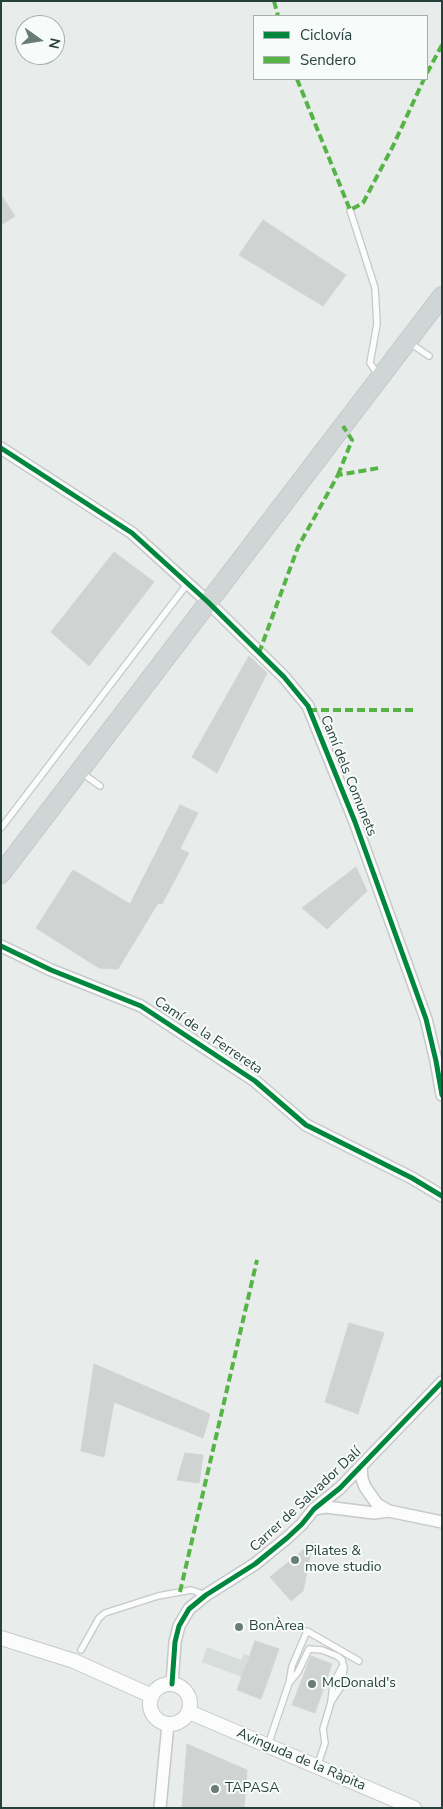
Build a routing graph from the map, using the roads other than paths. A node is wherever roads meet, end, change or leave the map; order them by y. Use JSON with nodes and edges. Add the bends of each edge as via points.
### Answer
{"nodes":[{"id":1,"x":350,"y":210,"type":"dead end"},
{"id":2,"x":442,"y":296,"type":"edge"},
{"id":3,"x":408,"y":340,"type":"junction"},
{"id":4,"x":429,"y":356,"type":"dead end"},
{"id":5,"x":379,"y":377,"type":"junction"},
{"id":6,"x":1,"y":448,"type":"edge"},
{"id":7,"x":188,"y":584,"type":"junction"},
{"id":8,"x":208,"y":602,"type":"junction"},
{"id":9,"x":80,"y":771,"type":"junction"},
{"id":10,"x":100,"y":786,"type":"dead end"},
{"id":11,"x":1,"y":828,"type":"edge"},
{"id":12,"x":1,"y":874,"type":"edge"},
{"id":13,"x":1,"y":946,"type":"edge"},
{"id":14,"x":442,"y":1095,"type":"edge"},
{"id":15,"x":442,"y":1196,"type":"edge"},
{"id":16,"x":442,"y":1382,"type":"edge"},
{"id":17,"x":361,"y":1466,"type":"junction"},
{"id":18,"x":314,"y":1509,"type":"junction"},
{"id":19,"x":389,"y":1511,"type":"junction"},
{"id":20,"x":442,"y":1522,"type":"edge"},
{"id":21,"x":206,"y":1595,"type":"junction"},
{"id":22,"x":1,"y":1638,"type":"edge"},
{"id":23,"x":80,"y":1650,"type":"dead end"},
{"id":24,"x":359,"y":1661,"type":"dead end"},
{"id":25,"x":288,"y":1683,"type":"junction"},
{"id":26,"x":172,"y":1684,"type":"junction"},
{"id":27,"x":152,"y":1696,"type":"junction"},
{"id":28,"x":189,"y":1712,"type":"junction"},
{"id":29,"x":167,"y":1728,"type":"junction"},
{"id":30,"x":268,"y":1745,"type":"junction"},
{"id":31,"x":317,"y":1767,"type":"junction"},
{"id":32,"x":160,"y":1808,"type":"edge"},
{"id":33,"x":414,"y":1808,"type":"edge"}],
"edges":[{"from":1,"to":5,"type":"lane","via":[[375,288],[377,324],[370,363]]},
{"from":2,"to":3,"type":"main road"},
{"from":3,"to":4,"type":"lane"},
{"from":3,"to":5,"type":"main road"},
{"from":5,"to":8,"type":"main road"},
{"from":6,"to":7,"type":"street","name":"Camí dels Comunets","via":[[132,532]]},
{"from":7,"to":8,"type":"street","name":"Camí dels Comunets"},
{"from":7,"to":11,"type":"lane"},
{"from":8,"to":9,"type":"main road"},
{"from":8,"to":14,"type":"street","name":"Camí dels Comunets","via":[[284,677],[308,706],[355,822],[426,1019]]},
{"from":9,"to":10,"type":"lane"},
{"from":9,"to":12,"type":"main road"},
{"from":13,"to":15,"type":"street","name":"Camí de la Ferrereta","via":[[51,970],[142,1006],[255,1081],[306,1125]]},
{"from":16,"to":17,"type":"street","name":"Carrer de Salvador Dalí"},
{"from":17,"to":18,"type":"street","name":"Carrer de Salvador Dalí"},
{"from":17,"to":19,"type":"street","via":[[362,1479],[370,1495]]},
{"from":18,"to":19,"type":"street"},
{"from":18,"to":21,"type":"street","name":"Carrer de Salvador Dalí","via":[[302,1524],[255,1564]]},
{"from":19,"to":20,"type":"street"},
{"from":21,"to":23,"type":"lane","via":[[191,1590],[158,1596],[105,1613]]},
{"from":21,"to":26,"type":"street","name":"Carrer de Salvador Dalí","via":[[189,1609],[179,1626]]},
{"from":22,"to":27,"type":"street","via":[[74,1660]]},
{"from":24,"to":25,"type":"lane","via":[[307,1631]]},
{"from":25,"to":30,"type":"lane"},
{"from":25,"to":31,"type":"lane","via":[[310,1649],[322,1650],[342,1660],[342,1685],[331,1702],[322,1729],[326,1743]]},
{"from":26,"to":27,"type":"street","via":[[157,1689]]},
{"from":26,"to":28,"type":"street","via":[[180,1686],[189,1697]]},
{"from":27,"to":29,"type":"street","via":[[152,1714]]},
{"from":28,"to":29,"type":"street","via":[[180,1722]]},
{"from":28,"to":30,"type":"street","name":"Avinguda de la Ràpita"},
{"from":29,"to":32,"type":"street"},
{"from":30,"to":31,"type":"street","name":"Avinguda de la Ràpita"},
{"from":31,"to":33,"type":"street","name":"Avinguda de la Ràpita"}]}
